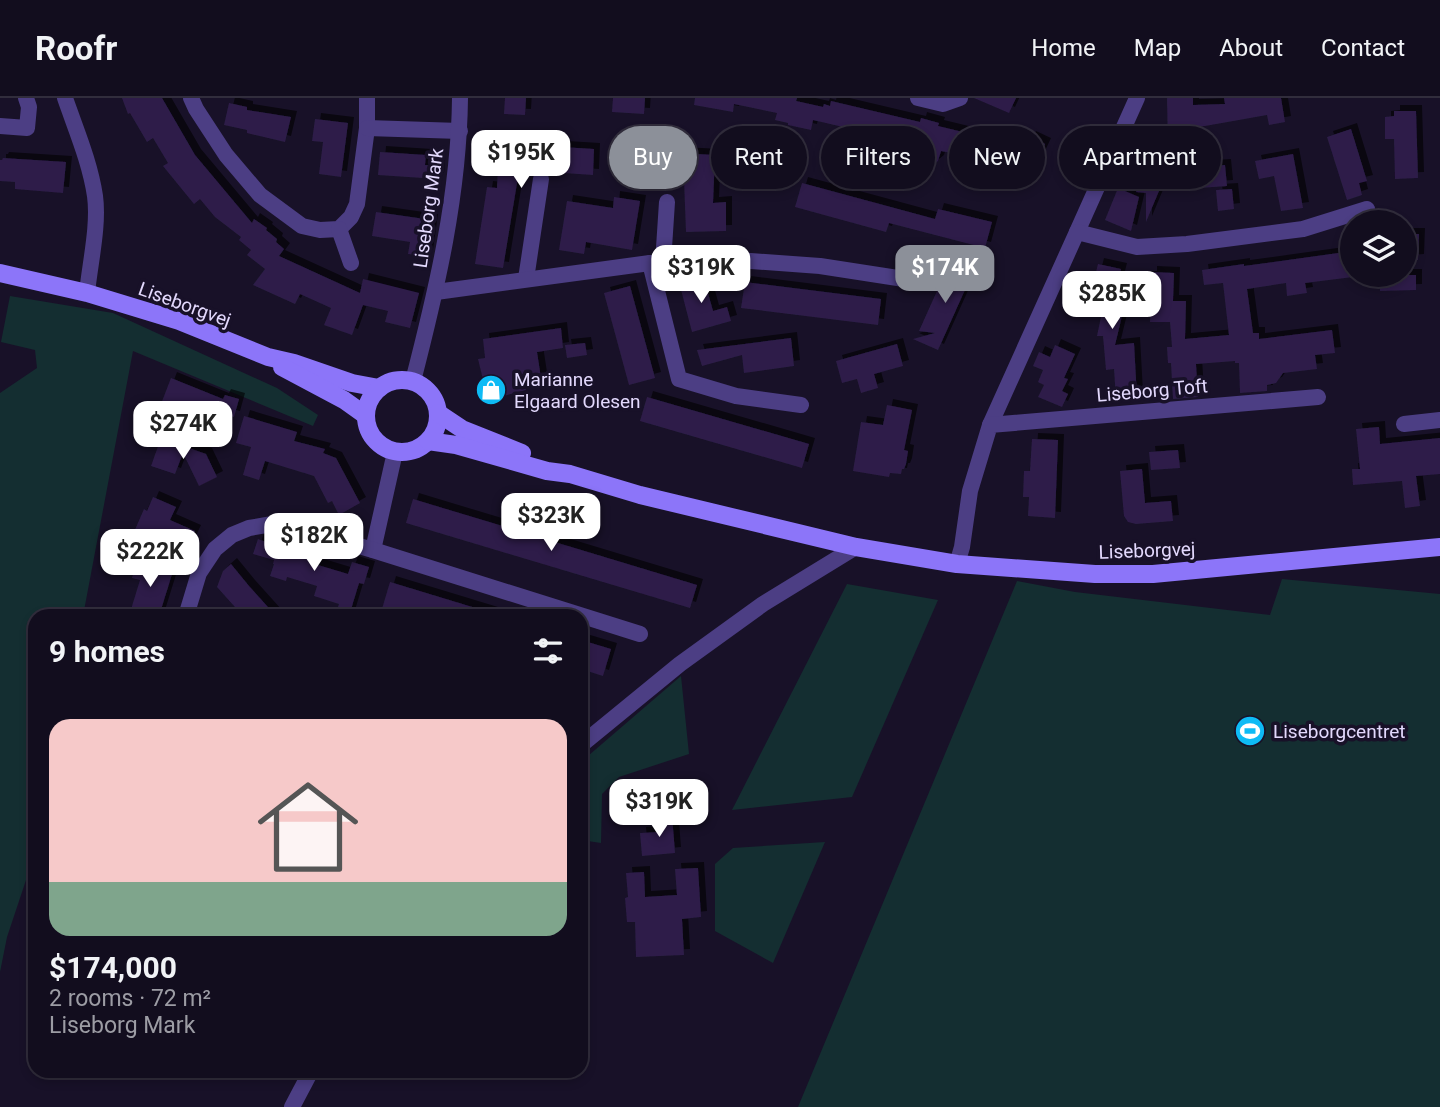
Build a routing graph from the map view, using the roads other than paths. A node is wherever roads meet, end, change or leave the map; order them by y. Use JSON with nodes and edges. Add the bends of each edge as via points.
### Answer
{"nodes":[{"id":1,"x":26,"y":98,"type":"edge"},
{"id":2,"x":65,"y":98,"type":"edge"},
{"id":3,"x":191,"y":98,"type":"edge"},
{"id":4,"x":367,"y":98,"type":"edge"},
{"id":5,"x":460,"y":98,"type":"edge"},
{"id":6,"x":918,"y":98,"type":"edge"},
{"id":7,"x":960,"y":98,"type":"edge"},
{"id":8,"x":1137,"y":98,"type":"edge"},
{"id":9,"x":0,"y":126,"type":"edge"},
{"id":10,"x":367,"y":128,"type":"junction"},
{"id":11,"x":460,"y":131,"type":"junction"},
{"id":12,"x":541,"y":180,"type":"dead end"},
{"id":13,"x":667,"y":202,"type":"dead end"},
{"id":14,"x":1367,"y":209,"type":"dead end"},
{"id":15,"x":339,"y":229,"type":"junction"},
{"id":16,"x":1077,"y":232,"type":"junction"},
{"id":17,"x":351,"y":263,"type":"dead end"},
{"id":18,"x":657,"y":263,"type":"junction"},
{"id":19,"x":0,"y":273,"type":"edge"},
{"id":20,"x":526,"y":279,"type":"junction"},
{"id":21,"x":917,"y":281,"type":"dead end"},
{"id":22,"x":436,"y":292,"type":"junction"},
{"id":23,"x":87,"y":293,"type":"junction"},
{"id":24,"x":268,"y":357,"type":"junction"},
{"id":25,"x":413,"y":382,"type":"junction"},
{"id":26,"x":379,"y":388,"type":"junction"},
{"id":27,"x":1318,"y":397,"type":"dead end"},
{"id":28,"x":801,"y":405,"type":"dead end"},
{"id":29,"x":438,"y":413,"type":"junction"},
{"id":30,"x":365,"y":415,"type":"junction"},
{"id":31,"x":1440,"y":420,"type":"edge"},
{"id":32,"x":1404,"y":424,"type":"dead end"},
{"id":33,"x":990,"y":425,"type":"junction"},
{"id":34,"x":428,"y":441,"type":"junction"},
{"id":35,"x":395,"y":452,"type":"junction"},
{"id":36,"x":570,"y":474,"type":"junction"},
{"id":37,"x":856,"y":547,"type":"junction"},
{"id":38,"x":1440,"y":547,"type":"edge"},
{"id":39,"x":373,"y":550,"type":"junction"},
{"id":40,"x":957,"y":564,"type":"junction"},
{"id":41,"x":188,"y":609,"type":"edge"},
{"id":42,"x":561,"y":609,"type":"edge"},
{"id":43,"x":588,"y":618,"type":"edge"},
{"id":44,"x":640,"y":634,"type":"dead end"},
{"id":45,"x":588,"y":739,"type":"edge"},
{"id":46,"x":307,"y":1078,"type":"edge"},
{"id":47,"x":292,"y":1107,"type":"edge"}],
"edges":[{"from":1,"to":9,"type":"street","via":[[27,128]]},
{"from":2,"to":23,"type":"street","via":[[95,197]]},
{"from":3,"to":15,"type":"street","via":[[226,155],[260,195],[302,226]]},
{"from":4,"to":10,"type":"street"},
{"from":5,"to":11,"type":"street","name":"Liseborg Mark"},
{"from":6,"to":7,"type":"street","via":[[943,104]]},
{"from":8,"to":16,"type":"street"},
{"from":10,"to":11,"type":"street","name":"Liseborg Mark"},
{"from":10,"to":15,"type":"street","via":[[357,204]]},
{"from":11,"to":22,"type":"street","name":"Liseborg Mark"},
{"from":12,"to":20,"type":"street"},
{"from":13,"to":18,"type":"street"},
{"from":14,"to":16,"type":"street","via":[[1303,229],[1187,244],[1137,247]]},
{"from":15,"to":17,"type":"street"},
{"from":16,"to":33,"type":"street"},
{"from":18,"to":20,"type":"street","name":"Liseborg Mark"},
{"from":18,"to":21,"type":"street","name":"Liseborg Mark","via":[[724,260],[820,266]]},
{"from":18,"to":28,"type":"street","via":[[679,379],[736,396]]},
{"from":19,"to":23,"type":"street","name":"Liseborgvej"},
{"from":20,"to":22,"type":"street","name":"Liseborg Mark"},
{"from":22,"to":25,"type":"street","name":"Liseborg Mark"},
{"from":23,"to":24,"type":"street","name":"Liseborgvej","via":[[179,321]]},
{"from":24,"to":26,"type":"street","name":"Liseborgvej"},
{"from":24,"to":30,"type":"street","name":"Liseborgvej"},
{"from":25,"to":26,"type":"street","via":[[389,382]]},
{"from":25,"to":29,"type":"street","via":[[430,394]]},
{"from":26,"to":30,"type":"street"},
{"from":27,"to":33,"type":"street","name":"Liseborg Toft"},
{"from":29,"to":34,"type":"street"},
{"from":29,"to":36,"type":"street","name":"Liseborgvej","via":[[462,429]]},
{"from":30,"to":35,"type":"street","via":[[373,439]]},
{"from":31,"to":32,"type":"street"},
{"from":33,"to":40,"type":"street","via":[[970,491]]},
{"from":34,"to":35,"type":"street","via":[[407,452]]},
{"from":34,"to":36,"type":"street","name":"Liseborgvej"},
{"from":35,"to":39,"type":"street"},
{"from":36,"to":37,"type":"street","name":"Liseborgvej"},
{"from":37,"to":40,"type":"street","name":"Liseborgvej"},
{"from":37,"to":45,"type":"street","via":[[752,611]]},
{"from":38,"to":40,"type":"street","name":"Liseborgvej","via":[[1153,574]]},
{"from":39,"to":41,"type":"street","via":[[278,523],[249,528],[215,549],[199,573]]},
{"from":39,"to":42,"type":"street"},
{"from":43,"to":44,"type":"street"},
{"from":46,"to":47,"type":"street"}]}
